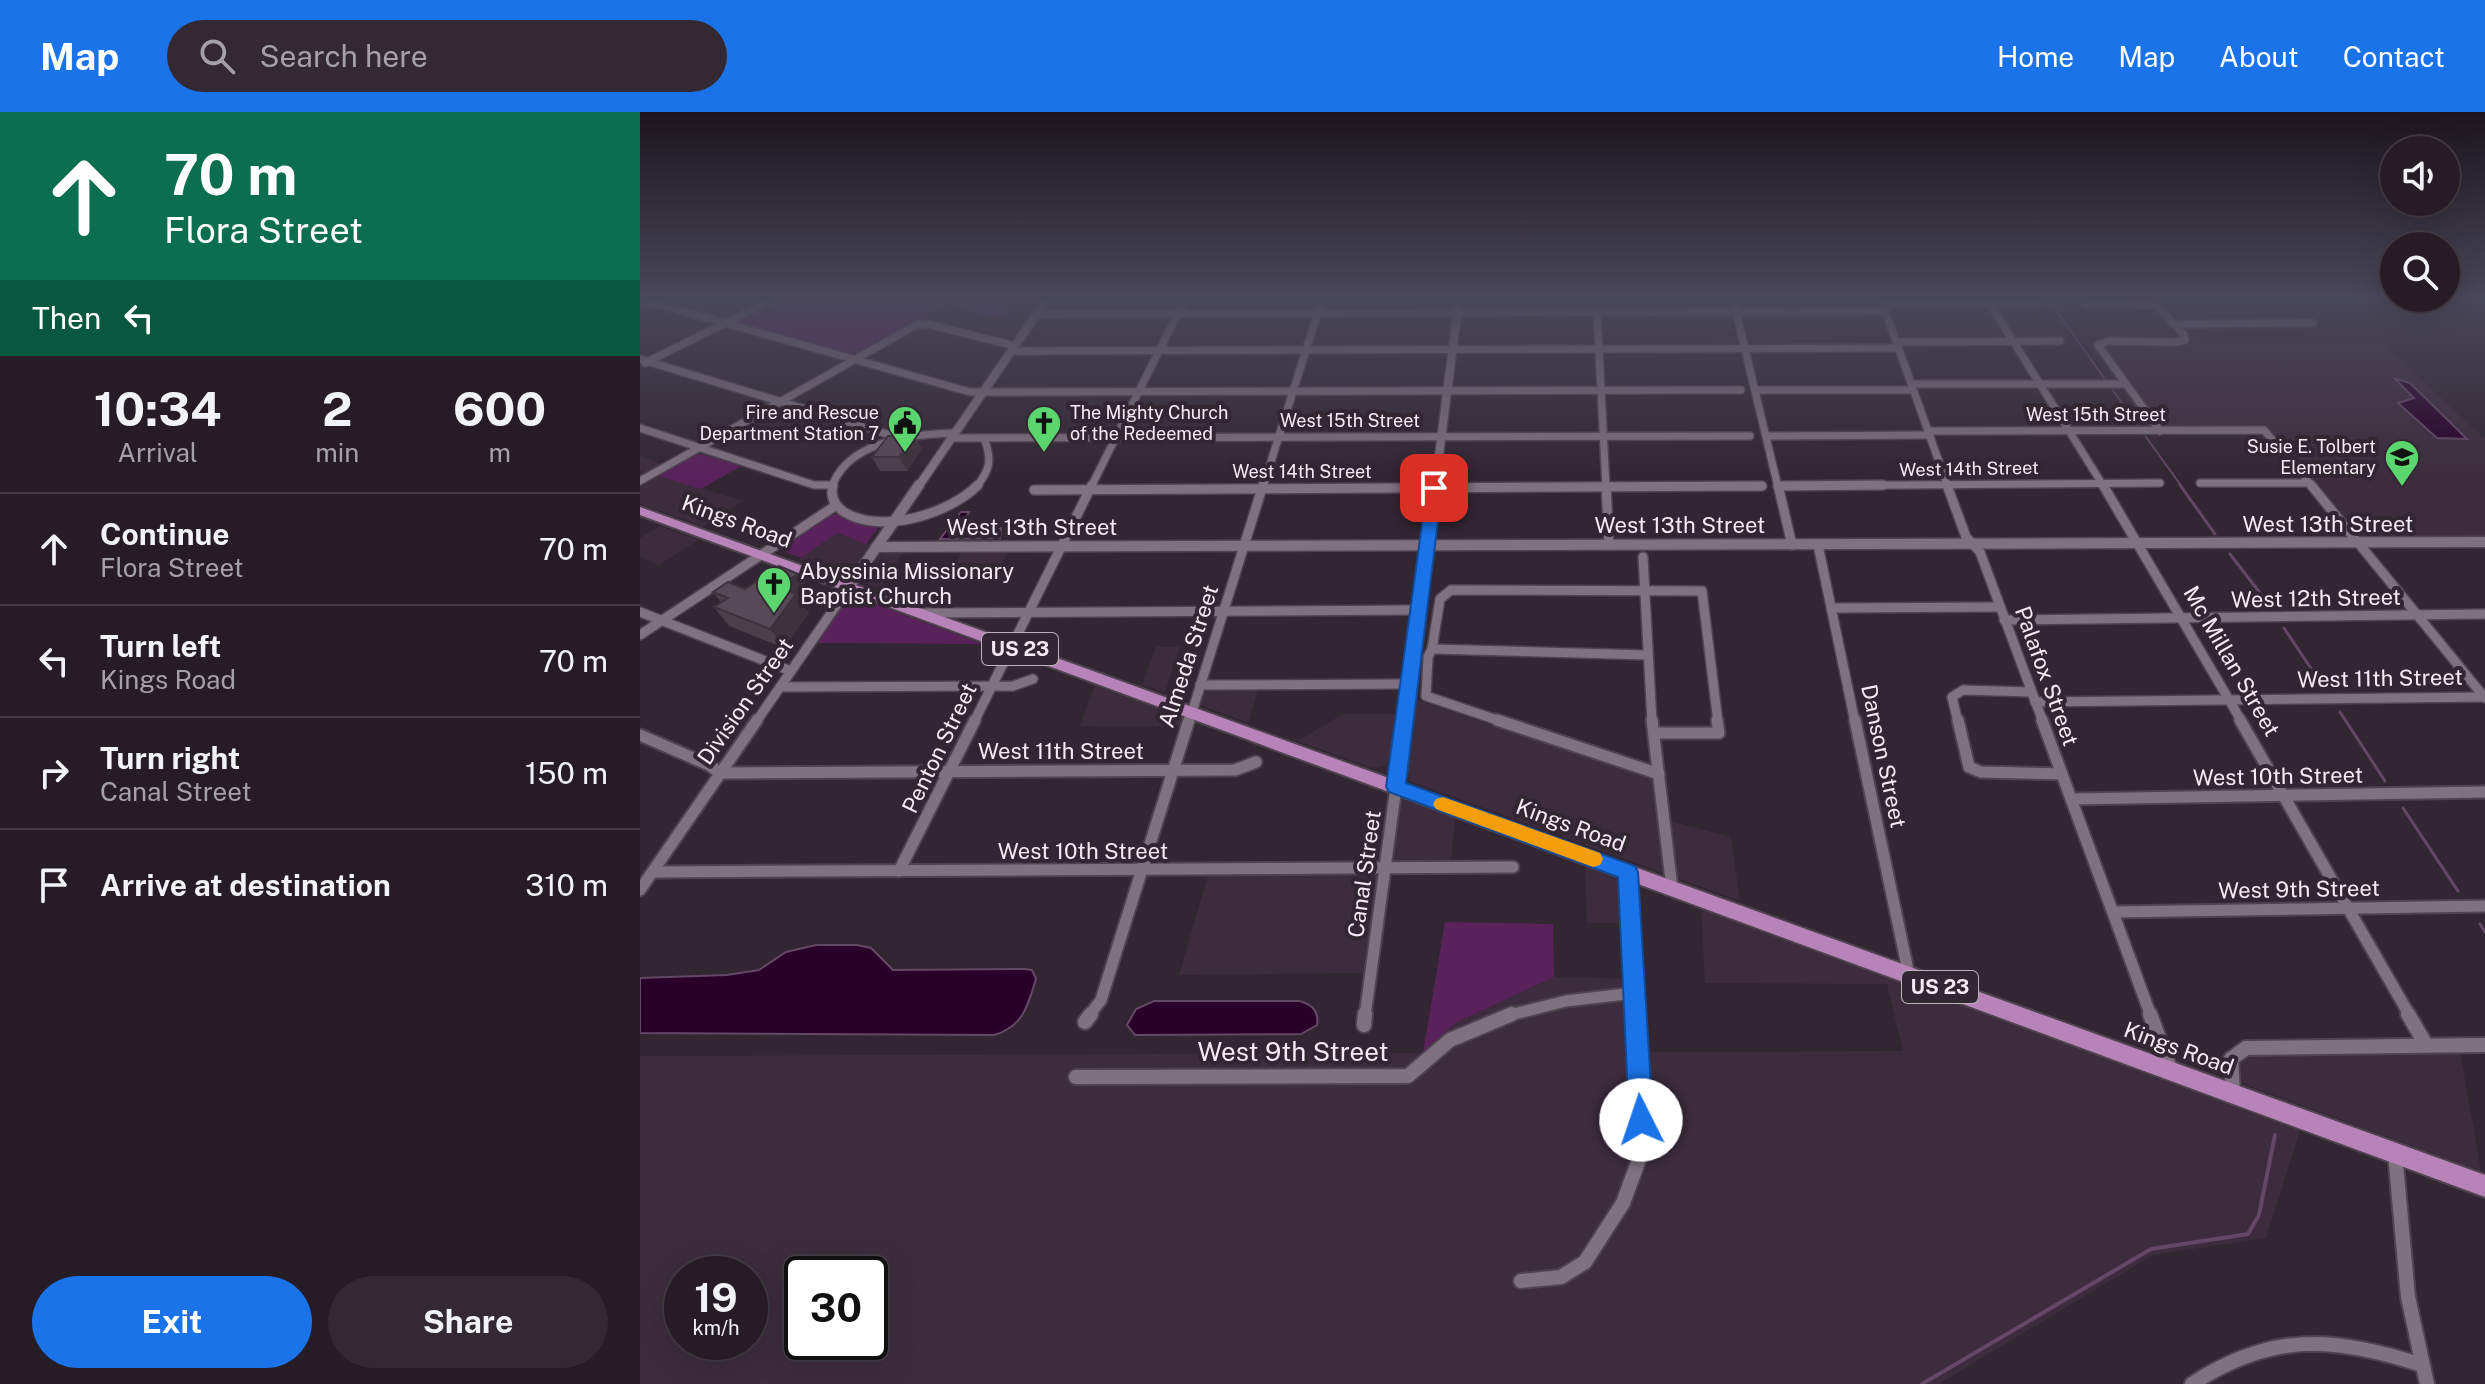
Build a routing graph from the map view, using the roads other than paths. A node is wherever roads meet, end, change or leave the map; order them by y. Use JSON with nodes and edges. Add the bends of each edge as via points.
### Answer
{"nodes":[{"id":1,"x":1006,"y":358,"type":"edge"},
{"id":2,"x":1155,"y":358,"type":"edge"},
{"id":3,"x":1303,"y":358,"type":"edge"},
{"id":4,"x":1451,"y":358,"type":"edge"},
{"id":5,"x":1599,"y":358,"type":"edge"},
{"id":6,"x":1747,"y":358,"type":"edge"},
{"id":7,"x":1902,"y":358,"type":"edge"},
{"id":8,"x":2024,"y":358,"type":"edge"},
{"id":9,"x":2107,"y":358,"type":"edge"},
{"id":10,"x":854,"y":359,"type":"joint"},
{"id":11,"x":643,"y":362,"type":"edge"},
{"id":12,"x":2040,"y":384,"type":"junction"},
{"id":13,"x":2125,"y":384,"type":"junction"},
{"id":14,"x":1912,"y":387,"type":"junction"},
{"id":15,"x":1601,"y":390,"type":"junction"},
{"id":16,"x":1741,"y":390,"type":"dead end"},
{"id":17,"x":1755,"y":390,"type":"junction"},
{"id":18,"x":1293,"y":391,"type":"junction"},
{"id":19,"x":1447,"y":391,"type":"junction"},
{"id":20,"x":983,"y":392,"type":"junction"},
{"id":21,"x":1139,"y":392,"type":"junction"},
{"id":22,"x":779,"y":402,"type":"junction"},
{"id":23,"x":640,"y":428,"type":"edge"},
{"id":24,"x":2070,"y":431,"type":"junction"},
{"id":25,"x":2160,"y":431,"type":"junction"},
{"id":26,"x":1928,"y":433,"type":"junction"},
{"id":27,"x":953,"y":436,"type":"junction"},
{"id":28,"x":1603,"y":436,"type":"junction"},
{"id":29,"x":1750,"y":436,"type":"dead end"},
{"id":30,"x":1766,"y":436,"type":"junction"},
{"id":31,"x":1279,"y":437,"type":"junction"},
{"id":32,"x":1441,"y":437,"type":"junction"},
{"id":33,"x":898,"y":438,"type":"junction"},
{"id":34,"x":984,"y":438,"type":"junction"},
{"id":35,"x":1116,"y":438,"type":"junction"},
{"id":36,"x":699,"y":447,"type":"junction"},
{"id":37,"x":640,"y":481,"type":"edge"},
{"id":38,"x":2102,"y":483,"type":"junction"},
{"id":39,"x":2160,"y":483,"type":"dead end"},
{"id":40,"x":2200,"y":483,"type":"dead end"},
{"id":41,"x":2310,"y":483,"type":"junction"},
{"id":42,"x":831,"y":485,"type":"junction"},
{"id":43,"x":1946,"y":485,"type":"junction"},
{"id":44,"x":1762,"y":486,"type":"dead end"},
{"id":45,"x":1778,"y":486,"type":"junction"},
{"id":46,"x":1606,"y":487,"type":"junction"},
{"id":47,"x":1263,"y":488,"type":"junction"},
{"id":48,"x":1434,"y":488,"type":"junction"},
{"id":49,"x":1090,"y":489,"type":"junction"},
{"id":50,"x":1034,"y":490,"type":"dead end"},
{"id":51,"x":835,"y":506,"type":"junction"},
{"id":52,"x":640,"y":511,"type":"edge"},
{"id":53,"x":894,"y":520,"type":"junction"},
{"id":54,"x":2485,"y":542,"type":"edge"},
{"id":55,"x":2361,"y":543,"type":"junction"},
{"id":56,"x":1972,"y":544,"type":"junction"},
{"id":57,"x":1609,"y":545,"type":"junction"},
{"id":58,"x":1792,"y":545,"type":"junction"},
{"id":59,"x":1818,"y":545,"type":"junction"},
{"id":60,"x":2140,"y":545,"type":"junction"},
{"id":61,"x":1062,"y":546,"type":"junction"},
{"id":62,"x":1244,"y":546,"type":"junction"},
{"id":63,"x":1427,"y":546,"type":"junction"},
{"id":64,"x":876,"y":547,"type":"junction"},
{"id":65,"x":761,"y":555,"type":"junction"},
{"id":66,"x":1643,"y":557,"type":"dead end"},
{"id":67,"x":849,"y":587,"type":"junction"},
{"id":68,"x":1644,"y":590,"type":"junction"},
{"id":69,"x":2000,"y":607,"type":"junction"},
{"id":70,"x":1834,"y":608,"type":"junction"},
{"id":71,"x":1224,"y":610,"type":"junction"},
{"id":72,"x":1418,"y":610,"type":"junction"},
{"id":73,"x":640,"y":612,"type":"edge"},
{"id":74,"x":1029,"y":612,"type":"junction"},
{"id":75,"x":922,"y":613,"type":"junction"},
{"id":76,"x":2485,"y":614,"type":"edge"},
{"id":77,"x":2418,"y":615,"type":"junction"},
{"id":78,"x":2182,"y":618,"type":"junction"},
{"id":79,"x":662,"y":620,"type":"junction"},
{"id":80,"x":2004,"y":620,"type":"junction"},
{"id":81,"x":640,"y":635,"type":"edge"},
{"id":82,"x":1010,"y":645,"type":"junction"},
{"id":83,"x":1432,"y":649,"type":"junction"},
{"id":84,"x":1647,"y":655,"type":"junction"},
{"id":85,"x":791,"y":671,"type":"junction"},
{"id":86,"x":1033,"y":679,"type":"dead end"},
{"id":87,"x":1409,"y":684,"type":"junction"},
{"id":88,"x":1200,"y":685,"type":"junction"},
{"id":89,"x":991,"y":686,"type":"junction"},
{"id":90,"x":780,"y":687,"type":"junction"},
{"id":91,"x":2033,"y":697,"type":"junction"},
{"id":92,"x":2485,"y":697,"type":"edge"},
{"id":93,"x":2229,"y":700,"type":"junction"},
{"id":94,"x":1191,"y":712,"type":"junction"},
{"id":95,"x":1654,"y":733,"type":"junction"},
{"id":96,"x":640,"y":735,"type":"edge"},
{"id":97,"x":1256,"y":762,"type":"dead end"},
{"id":98,"x":1174,"y":770,"type":"junction"},
{"id":99,"x":949,"y":771,"type":"junction"},
{"id":100,"x":720,"y":773,"type":"junction"},
{"id":101,"x":1659,"y":774,"type":"junction"},
{"id":102,"x":2062,"y":774,"type":"junction"},
{"id":103,"x":1396,"y":787,"type":"junction"},
{"id":104,"x":2485,"y":792,"type":"edge"},
{"id":105,"x":2283,"y":796,"type":"junction"},
{"id":106,"x":2071,"y":799,"type":"junction"},
{"id":107,"x":1513,"y":867,"type":"dead end"},
{"id":108,"x":1384,"y":869,"type":"junction"},
{"id":109,"x":899,"y":871,"type":"junction"},
{"id":110,"x":1142,"y":871,"type":"junction"},
{"id":111,"x":653,"y":872,"type":"junction"},
{"id":112,"x":1628,"y":872,"type":"junction"},
{"id":113,"x":1672,"y":888,"type":"junction"},
{"id":114,"x":640,"y":890,"type":"edge"},
{"id":115,"x":2485,"y":906,"type":"edge"},
{"id":116,"x":2348,"y":909,"type":"junction"},
{"id":117,"x":2113,"y":912,"type":"junction"},
{"id":118,"x":1909,"y":975,"type":"junction"},
{"id":119,"x":1634,"y":990,"type":"junction"},
{"id":120,"x":1085,"y":1022,"type":"dead end"},
{"id":121,"x":1364,"y":1025,"type":"dead end"},
{"id":122,"x":2426,"y":1045,"type":"junction"},
{"id":123,"x":2485,"y":1045,"type":"edge"},
{"id":124,"x":2171,"y":1071,"type":"junction"},
{"id":125,"x":1076,"y":1077,"type":"dead end"},
{"id":126,"x":2233,"y":1093,"type":"junction"},
{"id":127,"x":2395,"y":1152,"type":"junction"},
{"id":128,"x":2485,"y":1186,"type":"edge"},
{"id":129,"x":1521,"y":1281,"type":"dead end"},
{"id":130,"x":2422,"y":1365,"type":"junction"},
{"id":131,"x":2192,"y":1384,"type":"edge"},
{"id":132,"x":2427,"y":1384,"type":"edge"}],
"edges":[{"from":1,"to":20,"type":"street","name":"Division Street"},
{"from":2,"to":21,"type":"street","name":"Penton Street"},
{"from":3,"to":18,"type":"street","name":"Almeda Street"},
{"from":4,"to":19,"type":"street","name":"Canal Street"},
{"from":5,"to":15,"type":"street"},
{"from":6,"to":17,"type":"street"},
{"from":7,"to":14,"type":"street","name":"Palafox Street"},
{"from":8,"to":12,"type":"street","name":"Mc Millan Street"},
{"from":9,"to":13,"type":"street"},
{"from":10,"to":20,"type":"street"},
{"from":10,"to":22,"type":"street"},
{"from":11,"to":22,"type":"street"},
{"from":12,"to":13,"type":"street"},
{"from":12,"to":14,"type":"street"},
{"from":12,"to":24,"type":"street","name":"Mc Millan Street"},
{"from":13,"to":25,"type":"street"},
{"from":14,"to":17,"type":"street"},
{"from":14,"to":26,"type":"street","name":"Palafox Street"},
{"from":15,"to":16,"type":"street"},
{"from":15,"to":19,"type":"street"},
{"from":15,"to":28,"type":"street"},
{"from":17,"to":30,"type":"street"},
{"from":18,"to":19,"type":"street"},
{"from":18,"to":21,"type":"street"},
{"from":18,"to":31,"type":"street","name":"Almeda Street"},
{"from":19,"to":32,"type":"street","name":"Canal Street"},
{"from":20,"to":21,"type":"street"},
{"from":20,"to":27,"type":"street","name":"Division Street"},
{"from":21,"to":35,"type":"street","name":"Penton Street"},
{"from":22,"to":33,"type":"street"},
{"from":22,"to":36,"type":"street"},
{"from":23,"to":36,"type":"street"},
{"from":24,"to":25,"type":"street","name":"West 15th Street"},
{"from":24,"to":26,"type":"street","name":"West 15th Street"},
{"from":24,"to":38,"type":"street","name":"Mc Millan Street"},
{"from":25,"to":41,"type":"street","name":"West 15th Street","via":[[2264,430]]},
{"from":26,"to":30,"type":"street","name":"West 15th Street"},
{"from":26,"to":43,"type":"street","name":"Palafox Street"},
{"from":27,"to":33,"type":"street","name":"West 15th Street"},
{"from":27,"to":34,"type":"street","name":"West 15th Street"},
{"from":27,"to":53,"type":"street","name":"Division Street"},
{"from":28,"to":29,"type":"street","name":"West 15th Street"},
{"from":28,"to":32,"type":"street","name":"West 15th Street"},
{"from":28,"to":46,"type":"street"},
{"from":30,"to":45,"type":"street"},
{"from":31,"to":32,"type":"street","name":"West 15th Street"},
{"from":31,"to":35,"type":"street","name":"West 15th Street"},
{"from":31,"to":47,"type":"street","name":"Almeda Street"},
{"from":32,"to":48,"type":"street","name":"Canal Street"},
{"from":33,"to":42,"type":"street","via":[[857,457]]},
{"from":34,"to":35,"type":"street","name":"West 15th Street"},
{"from":34,"to":53,"type":"street","via":[[993,458],[981,484],[943,506]]},
{"from":35,"to":49,"type":"street","name":"Penton Street"},
{"from":36,"to":37,"type":"street"},
{"from":36,"to":42,"type":"street","via":[[814,485]]},
{"from":38,"to":39,"type":"street","name":"West 14th Street"},
{"from":38,"to":43,"type":"street","name":"West 14th Street"},
{"from":38,"to":60,"type":"street","name":"Mc Millan Street"},
{"from":40,"to":41,"type":"street"},
{"from":41,"to":55,"type":"street"},
{"from":42,"to":51,"type":"street"},
{"from":43,"to":45,"type":"street","name":"West 14th Street"},
{"from":43,"to":56,"type":"street","name":"Palafox Street"},
{"from":44,"to":46,"type":"street","name":"West 14th Street"},
{"from":45,"to":58,"type":"street"},
{"from":46,"to":48,"type":"street","name":"West 14th Street"},
{"from":46,"to":57,"type":"street"},
{"from":47,"to":48,"type":"street","name":"West 14th Street"},
{"from":47,"to":49,"type":"street","name":"West 14th Street"},
{"from":47,"to":62,"type":"street","name":"Almeda Street"},
{"from":48,"to":63,"type":"street","name":"Canal Street"},
{"from":49,"to":50,"type":"street","name":"West 14th Street"},
{"from":49,"to":61,"type":"street","name":"Penton Street"},
{"from":51,"to":53,"type":"street","via":[[866,520]]},
{"from":51,"to":65,"type":"street"},
{"from":52,"to":65,"type":"main road","name":"Kings Road","number":"US 23"},
{"from":53,"to":64,"type":"street","name":"Division Street"},
{"from":54,"to":55,"type":"street","name":"West 13th Street"},
{"from":55,"to":60,"type":"street","name":"West 13th Street"},
{"from":55,"to":77,"type":"street"},
{"from":56,"to":59,"type":"street","name":"West 13th Street"},
{"from":56,"to":60,"type":"street","name":"West 13th Street"},
{"from":56,"to":69,"type":"street","name":"Palafox Street","via":[[1980,552]]},
{"from":57,"to":58,"type":"street","name":"West 13th Street"},
{"from":57,"to":63,"type":"street","name":"West 13th Street"},
{"from":58,"to":59,"type":"street","name":"West 13th Street"},
{"from":59,"to":70,"type":"street","name":"Danson Street"},
{"from":60,"to":78,"type":"street","name":"Mc Millan Street"},
{"from":61,"to":62,"type":"street","name":"West 13th Street"},
{"from":61,"to":64,"type":"street","name":"West 13th Street"},
{"from":61,"to":74,"type":"street","name":"Penton Street"},
{"from":62,"to":63,"type":"street","name":"West 13th Street"},
{"from":62,"to":71,"type":"street","name":"Almeda Street"},
{"from":63,"to":72,"type":"street","name":"Canal Street"},
{"from":64,"to":67,"type":"street","name":"Division Street"},
{"from":65,"to":67,"type":"main road","name":"Kings Road","number":"US 23"},
{"from":65,"to":79,"type":"street"},
{"from":66,"to":68,"type":"street"},
{"from":67,"to":75,"type":"main road","name":"Kings Road","number":"US 23"},
{"from":67,"to":85,"type":"street","name":"Division Street"},
{"from":68,"to":83,"type":"street","via":[[1451,590],[1440,599]]},
{"from":68,"to":84,"type":"street"},
{"from":68,"to":95,"type":"street","via":[[1702,591],[1719,733]]},
{"from":69,"to":70,"type":"street"},
{"from":69,"to":80,"type":"street","name":"Palafox Street"},
{"from":70,"to":118,"type":"street","name":"Danson Street"},
{"from":71,"to":72,"type":"street"},
{"from":71,"to":74,"type":"street"},
{"from":71,"to":88,"type":"street","name":"Almeda Street"},
{"from":72,"to":87,"type":"street","name":"Canal Street"},
{"from":73,"to":79,"type":"street"},
{"from":74,"to":75,"type":"street"},
{"from":74,"to":82,"type":"street","name":"Penton Street"},
{"from":75,"to":82,"type":"main road","name":"Kings Road","number":"US 23"},
{"from":76,"to":77,"type":"street","name":"West 12th Street"},
{"from":77,"to":78,"type":"street","name":"West 12th Street"},
{"from":77,"to":92,"type":"street"},
{"from":78,"to":80,"type":"street","name":"West 12th Street"},
{"from":78,"to":93,"type":"street","name":"Mc Millan Street"},
{"from":79,"to":81,"type":"street"},
{"from":79,"to":85,"type":"street"},
{"from":80,"to":91,"type":"street","name":"Palafox Street"},
{"from":82,"to":89,"type":"street","name":"Penton Street"},
{"from":82,"to":94,"type":"main road","name":"Kings Road","number":"US 23"},
{"from":83,"to":84,"type":"street"},
{"from":83,"to":101,"type":"street","via":[[1426,696]]},
{"from":84,"to":95,"type":"street"},
{"from":85,"to":90,"type":"street","name":"Division Street"},
{"from":86,"to":89,"type":"street"},
{"from":87,"to":88,"type":"street"},
{"from":87,"to":103,"type":"street","name":"Canal Street"},
{"from":88,"to":94,"type":"street","name":"Almeda Street"},
{"from":89,"to":90,"type":"street"},
{"from":89,"to":99,"type":"street","name":"Penton Street"},
{"from":90,"to":100,"type":"street","name":"Division Street"},
{"from":91,"to":93,"type":"street","name":"West 11th Street"},
{"from":91,"to":102,"type":"street","name":"Palafox Street"},
{"from":91,"to":102,"type":"street","name":"West 11th Street","via":[[1963,690],[1952,697],[1969,767],[1981,772]]},
{"from":92,"to":93,"type":"street","name":"West 11th Street"},
{"from":93,"to":105,"type":"street","name":"Mc Millan Street"},
{"from":94,"to":98,"type":"street","name":"Almeda Street"},
{"from":94,"to":103,"type":"main road","name":"Kings Road","number":"US 23"},
{"from":95,"to":101,"type":"street"},
{"from":96,"to":100,"type":"street"},
{"from":97,"to":98,"type":"street","name":"West 11th Street","via":[[1235,770]]},
{"from":98,"to":99,"type":"street","name":"West 11th Street"},
{"from":98,"to":110,"type":"street","name":"Almeda Street"},
{"from":99,"to":100,"type":"street","name":"West 11th Street"},
{"from":99,"to":109,"type":"street","name":"Penton Street"},
{"from":100,"to":111,"type":"street","name":"Division Street"},
{"from":101,"to":113,"type":"street"},
{"from":102,"to":106,"type":"street","name":"Palafox Street"},
{"from":103,"to":108,"type":"street","name":"Canal Street"},
{"from":103,"to":112,"type":"main road","name":"Kings Road","number":"US 23"},
{"from":104,"to":105,"type":"street","name":"West 10th Street"},
{"from":105,"to":106,"type":"street","name":"West 10th Street"},
{"from":105,"to":116,"type":"street","name":"Mc Millan Street"},
{"from":106,"to":117,"type":"street","name":"Palafox Street"},
{"from":107,"to":108,"type":"street","name":"West 10th Street"},
{"from":108,"to":110,"type":"street","name":"West 10th Street"},
{"from":108,"to":121,"type":"street","name":"Canal Street"},
{"from":109,"to":110,"type":"street","name":"West 10th Street"},
{"from":109,"to":111,"type":"street","name":"West 10th Street"},
{"from":110,"to":120,"type":"street","name":"Almeda Street","via":[[1101,1000]]},
{"from":111,"to":114,"type":"street","name":"Division Street"},
{"from":112,"to":113,"type":"main road","name":"Kings Road","number":"US 23"},
{"from":112,"to":119,"type":"street"},
{"from":113,"to":118,"type":"main road","name":"Kings Road","number":"US 23"},
{"from":115,"to":116,"type":"street","name":"West 9th Street"},
{"from":116,"to":117,"type":"street","name":"West 9th Street"},
{"from":116,"to":122,"type":"street","name":"Mc Millan Street"},
{"from":117,"to":124,"type":"street","name":"Palafox Street"},
{"from":118,"to":124,"type":"main road","name":"Kings Road","number":"US 23"},
{"from":119,"to":125,"type":"street","name":"West 9th Street","via":[[1569,999],[1470,1030],[1449,1040],[1408,1076]]},
{"from":119,"to":129,"type":"street","via":[[1641,1154],[1634,1179],[1585,1262],[1561,1277]]},
{"from":122,"to":123,"type":"street"},
{"from":122,"to":126,"type":"street","via":[[2246,1048],[2231,1059]]},
{"from":124,"to":126,"type":"main road","name":"Kings Road","number":"US 23"},
{"from":126,"to":127,"type":"main road","name":"Kings Road","number":"US 23"},
{"from":127,"to":128,"type":"main road","name":"Kings Road","number":"US 23"},
{"from":127,"to":130,"type":"street","via":[[2408,1297]]},
{"from":130,"to":131,"type":"street","via":[[2346,1345],[2302,1344],[2261,1349],[2223,1363]]},
{"from":130,"to":132,"type":"street"}]}
